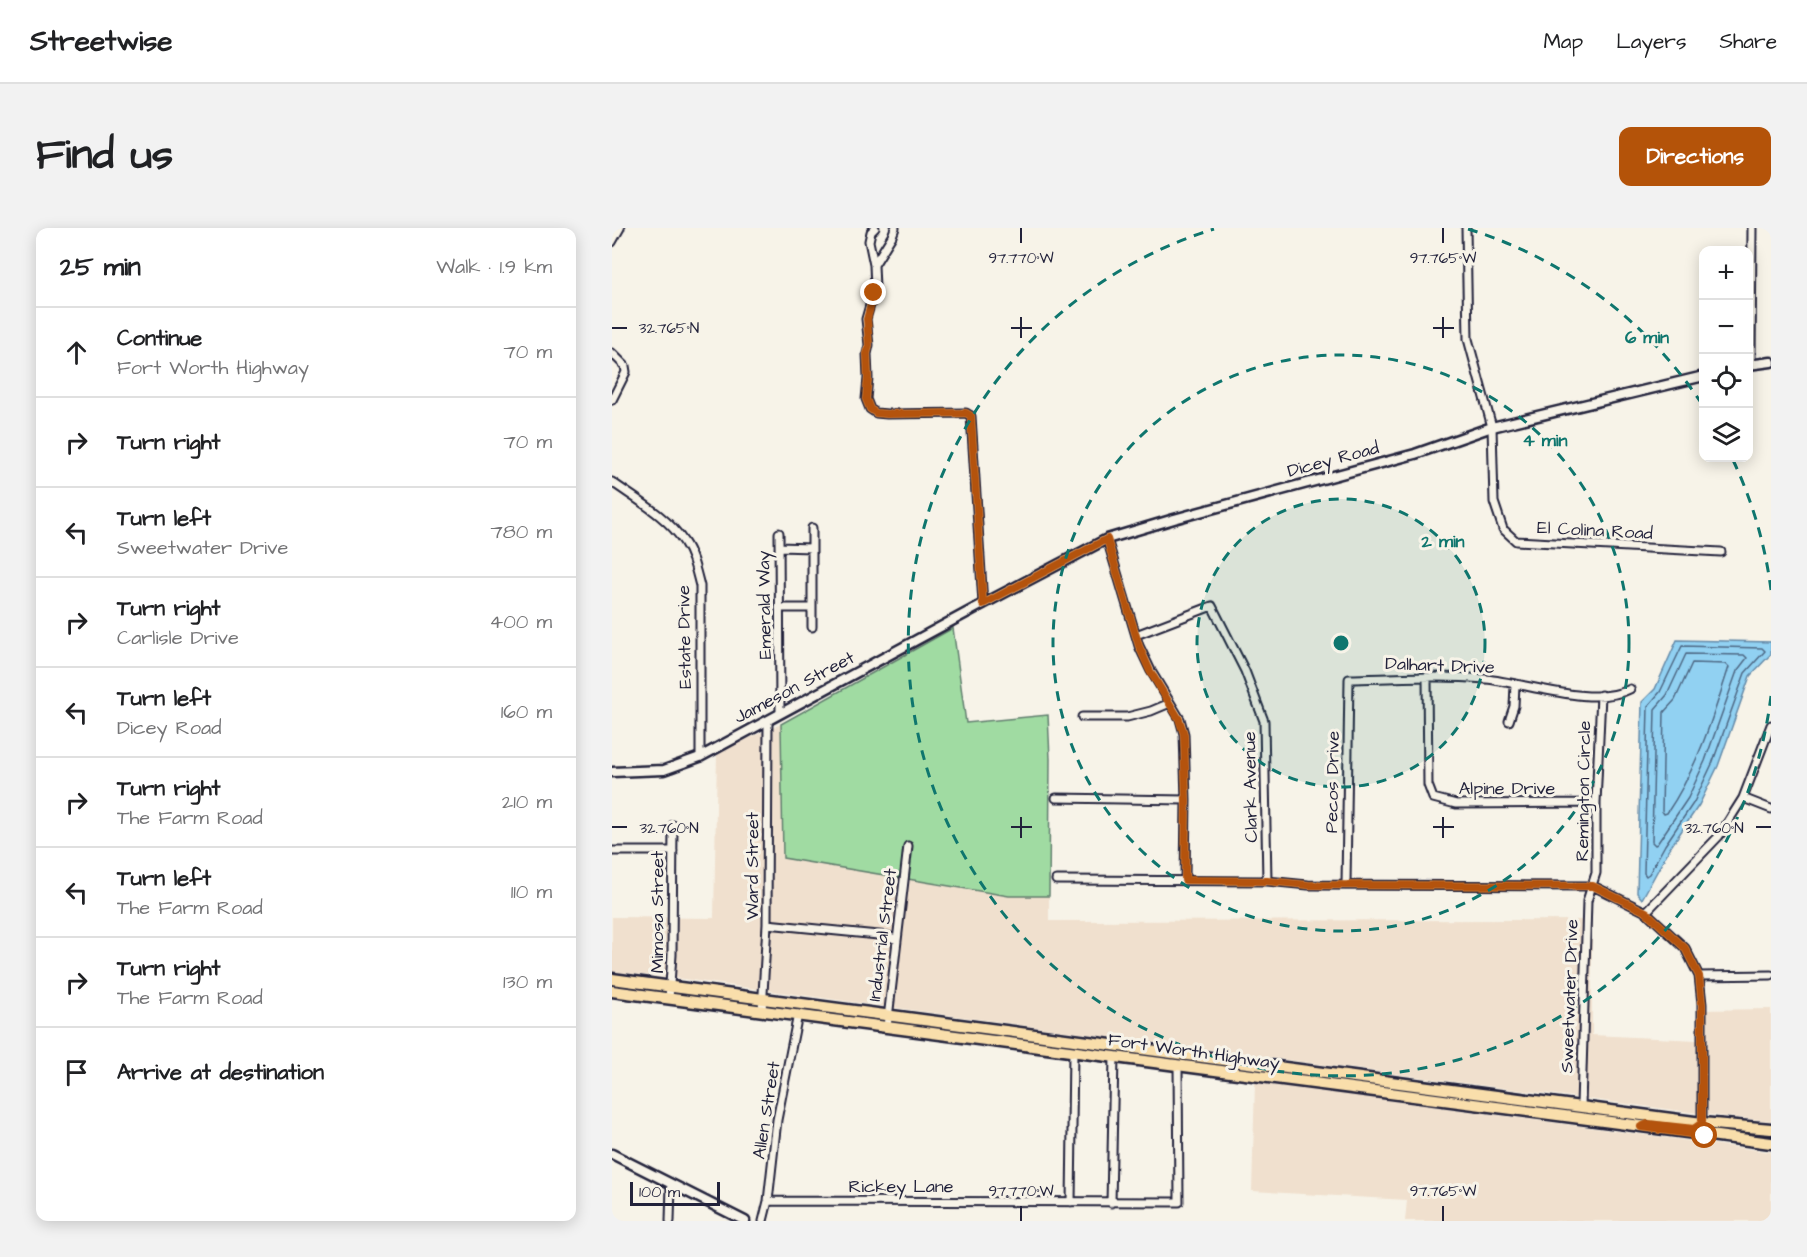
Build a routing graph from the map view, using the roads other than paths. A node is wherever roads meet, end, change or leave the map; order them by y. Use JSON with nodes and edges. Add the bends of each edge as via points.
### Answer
{"nodes":[{"id":1,"x":620,"y":228,"type":"edge"},
{"id":2,"x":874,"y":228,"type":"edge"},
{"id":3,"x":895,"y":228,"type":"edge"},
{"id":4,"x":1466,"y":228,"type":"edge"},
{"id":5,"x":1752,"y":228,"type":"edge"},
{"id":6,"x":612,"y":242,"type":"edge"},
{"id":7,"x":874,"y":265,"type":"junction"},
{"id":8,"x":612,"y":354,"type":"edge"},
{"id":9,"x":1750,"y":354,"type":"edge"},
{"id":10,"x":1771,"y":362,"type":"edge"},
{"id":11,"x":1753,"y":365,"type":"edge"},
{"id":12,"x":1699,"y":377,"type":"edge"},
{"id":13,"x":612,"y":400,"type":"edge"},
{"id":14,"x":1492,"y":427,"type":"junction"},
{"id":15,"x":612,"y":482,"type":"edge"},
{"id":16,"x":812,"y":528,"type":"dead end"},
{"id":17,"x":778,"y":533,"type":"dead end"},
{"id":18,"x":1107,"y":539,"type":"junction"},
{"id":19,"x":779,"y":547,"type":"junction"},
{"id":20,"x":812,"y":548,"type":"junction"},
{"id":21,"x":1721,"y":552,"type":"dead end"},
{"id":22,"x":983,"y":604,"type":"junction"},
{"id":23,"x":779,"y":608,"type":"junction"},
{"id":24,"x":812,"y":608,"type":"junction"},
{"id":25,"x":812,"y":627,"type":"dead end"},
{"id":26,"x":1136,"y":635,"type":"junction"},
{"id":27,"x":1427,"y":676,"type":"junction"},
{"id":28,"x":1349,"y":679,"type":"joint"},
{"id":29,"x":1515,"y":685,"type":"junction"},
{"id":30,"x":1630,"y":689,"type":"dead end"},
{"id":31,"x":1601,"y":695,"type":"junction"},
{"id":32,"x":1170,"y":703,"type":"junction"},
{"id":33,"x":780,"y":713,"type":"junction"},
{"id":34,"x":1082,"y":717,"type":"dead end"},
{"id":35,"x":768,"y":721,"type":"junction"},
{"id":36,"x":1509,"y":721,"type":"dead end"},
{"id":37,"x":1771,"y":725,"type":"edge"},
{"id":38,"x":700,"y":757,"type":"junction"},
{"id":39,"x":612,"y":772,"type":"edge"},
{"id":40,"x":1056,"y":798,"type":"dead end"},
{"id":41,"x":1743,"y":798,"type":"junction"},
{"id":42,"x":1186,"y":800,"type":"junction"},
{"id":43,"x":1596,"y":803,"type":"junction"},
{"id":44,"x":1771,"y":808,"type":"edge"},
{"id":45,"x":673,"y":825,"type":"dead end"},
{"id":46,"x":908,"y":846,"type":"dead end"},
{"id":47,"x":612,"y":851,"type":"edge"},
{"id":48,"x":673,"y":851,"type":"junction"},
{"id":49,"x":1056,"y":880,"type":"dead end"},
{"id":50,"x":1185,"y":880,"type":"junction"},
{"id":51,"x":1267,"y":881,"type":"junction"},
{"id":52,"x":1346,"y":885,"type":"junction"},
{"id":53,"x":1593,"y":886,"type":"junction"},
{"id":54,"x":1646,"y":912,"type":"junction"},
{"id":55,"x":767,"y":924,"type":"junction"},
{"id":56,"x":897,"y":940,"type":"junction"},
{"id":57,"x":1771,"y":975,"type":"edge"},
{"id":58,"x":1699,"y":976,"type":"junction"},
{"id":59,"x":612,"y":978,"type":"edge"},
{"id":60,"x":672,"y":986,"type":"junction"},
{"id":61,"x":612,"y":991,"type":"edge"},
{"id":62,"x":763,"y":998,"type":"junction"},
{"id":63,"x":669,"y":999,"type":"junction"},
{"id":64,"x":799,"y":1003,"type":"junction"},
{"id":65,"x":762,"y":1011,"type":"junction"},
{"id":66,"x":888,"y":1015,"type":"junction"},
{"id":67,"x":798,"y":1016,"type":"junction"},
{"id":68,"x":887,"y":1028,"type":"junction"},
{"id":69,"x":1034,"y":1034,"type":"junction"},
{"id":70,"x":1032,"y":1047,"type":"junction"},
{"id":71,"x":1146,"y":1049,"type":"junction"},
{"id":72,"x":1073,"y":1052,"type":"junction"},
{"id":73,"x":1114,"y":1057,"type":"junction"},
{"id":74,"x":1144,"y":1061,"type":"junction"},
{"id":75,"x":1178,"y":1066,"type":"junction"},
{"id":76,"x":1336,"y":1074,"type":"junction"},
{"id":77,"x":1335,"y":1087,"type":"junction"},
{"id":78,"x":1458,"y":1090,"type":"junction"},
{"id":79,"x":1530,"y":1101,"type":"junction"},
{"id":80,"x":1456,"y":1103,"type":"junction"},
{"id":81,"x":1581,"y":1107,"type":"junction"},
{"id":82,"x":1529,"y":1112,"type":"junction"},
{"id":83,"x":1702,"y":1123,"type":"junction"},
{"id":84,"x":1641,"y":1127,"type":"junction"},
{"id":85,"x":1771,"y":1131,"type":"edge"},
{"id":86,"x":1711,"y":1136,"type":"junction"},
{"id":87,"x":1771,"y":1143,"type":"edge"},
{"id":88,"x":612,"y":1154,"type":"edge"},
{"id":89,"x":671,"y":1185,"type":"junction"},
{"id":90,"x":768,"y":1201,"type":"junction"},
{"id":91,"x":1071,"y":1202,"type":"junction"},
{"id":92,"x":1111,"y":1203,"type":"junction"},
{"id":93,"x":670,"y":1221,"type":"edge"},
{"id":94,"x":745,"y":1221,"type":"edge"},
{"id":95,"x":763,"y":1221,"type":"edge"}],
"edges":[{"from":1,"to":6,"type":"street"},
{"from":2,"to":7,"type":"street","via":[[869,241]]},
{"from":3,"to":7,"type":"street"},
{"from":4,"to":14,"type":"street","name":"El Colina Road","via":[[1468,339]]},
{"from":5,"to":9,"type":"street"},
{"from":7,"to":22,"type":"street","via":[[874,293],[867,319],[867,404],[876,413],[971,416]]},
{"from":8,"to":13,"type":"street","via":[[626,372]]},
{"from":10,"to":11,"type":"street"},
{"from":12,"to":14,"type":"street","name":"Dicey Road"},
{"from":14,"to":18,"type":"street","name":"Dicey Road","via":[[1415,454]]},
{"from":14,"to":21,"type":"street","name":"El Colina Road","via":[[1494,502],[1503,529],[1516,541]]},
{"from":15,"to":38,"type":"street","name":"Estate Drive","via":[[671,525],[694,562],[700,586]]},
{"from":16,"to":20,"type":"street"},
{"from":17,"to":19,"type":"street","name":"Emerald Way"},
{"from":18,"to":22,"type":"street","name":"Dicey Road"},
{"from":18,"to":26,"type":"street"},
{"from":19,"to":20,"type":"street"},
{"from":19,"to":23,"type":"street","name":"Emerald Way"},
{"from":20,"to":24,"type":"street"},
{"from":22,"to":33,"type":"street","name":"Jameson Street"},
{"from":23,"to":24,"type":"street"},
{"from":23,"to":33,"type":"street","name":"Emerald Way"},
{"from":24,"to":25,"type":"street"},
{"from":26,"to":32,"type":"street","via":[[1150,671]]},
{"from":26,"to":51,"type":"street","name":"Clark Avenue","via":[[1212,606],[1245,671],[1264,721]]},
{"from":27,"to":28,"type":"street","name":"Dalhart Drive"},
{"from":27,"to":29,"type":"street","name":"Dalhart Drive"},
{"from":27,"to":43,"type":"street","name":"Alpine Drive","via":[[1428,785],[1433,798],[1456,804]]},
{"from":28,"to":52,"type":"street","name":"Pecos Drive"},
{"from":29,"to":31,"type":"street","name":"Dalhart Drive","via":[[1565,694]]},
{"from":29,"to":36,"type":"street"},
{"from":30,"to":31,"type":"street","name":"Dalhart Drive"},
{"from":31,"to":43,"type":"street","name":"Remington Circle"},
{"from":32,"to":34,"type":"street","via":[[1127,717]]},
{"from":32,"to":42,"type":"street","via":[[1184,734]]},
{"from":33,"to":35,"type":"street","name":"Jameson Street"},
{"from":35,"to":38,"type":"street","name":"Jameson Street"},
{"from":35,"to":55,"type":"street","name":"Ward Street"},
{"from":37,"to":41,"type":"street"},
{"from":38,"to":39,"type":"street","name":"Jameson Street","via":[[664,770]]},
{"from":40,"to":42,"type":"street"},
{"from":41,"to":44,"type":"street"},
{"from":41,"to":54,"type":"street","via":[[1719,836]]},
{"from":42,"to":50,"type":"street"},
{"from":43,"to":53,"type":"street","name":"Remington Circle"},
{"from":45,"to":48,"type":"street","name":"Mimosa Street"},
{"from":46,"to":56,"type":"street","name":"Industrial Street"},
{"from":47,"to":48,"type":"street"},
{"from":48,"to":60,"type":"street","name":"Mimosa Street"},
{"from":49,"to":50,"type":"street"},
{"from":50,"to":51,"type":"street"},
{"from":51,"to":52,"type":"street"},
{"from":52,"to":53,"type":"street"},
{"from":53,"to":54,"type":"street"},
{"from":53,"to":81,"type":"street","name":"Sweetwater Drive","via":[[1587,901]]},
{"from":54,"to":58,"type":"street","via":[[1685,948]]},
{"from":55,"to":56,"type":"street"},
{"from":55,"to":62,"type":"street","name":"Ward Street"},
{"from":56,"to":66,"type":"street","name":"Industrial Street"},
{"from":57,"to":58,"type":"street"},
{"from":58,"to":83,"type":"street"},
{"from":59,"to":60,"type":"main road","name":"Fort Worth Highway"},
{"from":60,"to":62,"type":"main road","name":"Fort Worth Highway"},
{"from":60,"to":63,"type":"street","name":"Mimosa Street"},
{"from":61,"to":63,"type":"main road","name":"Fort Worth Highway"},
{"from":62,"to":64,"type":"main road","name":"Fort Worth Highway"},
{"from":62,"to":65,"type":"street","name":"Ward Street"},
{"from":63,"to":65,"type":"main road","name":"Fort Worth Highway"},
{"from":64,"to":66,"type":"main road","name":"Fort Worth Highway"},
{"from":64,"to":67,"type":"street","name":"Allen Street"},
{"from":65,"to":67,"type":"main road","name":"Fort Worth Highway"},
{"from":66,"to":68,"type":"street","name":"Industrial Street"},
{"from":66,"to":69,"type":"main road","name":"Fort Worth Highway"},
{"from":67,"to":68,"type":"main road","name":"Fort Worth Highway"},
{"from":67,"to":90,"type":"street","name":"Allen Street","via":[[777,1120]]},
{"from":68,"to":70,"type":"main road","name":"Fort Worth Highway"},
{"from":69,"to":70,"type":"main road"},
{"from":69,"to":71,"type":"main road","name":"Fort Worth Highway"},
{"from":70,"to":72,"type":"main road","name":"Fort Worth Highway"},
{"from":71,"to":74,"type":"main road"},
{"from":71,"to":76,"type":"main road","name":"Fort Worth Highway"},
{"from":72,"to":73,"type":"main road","name":"Fort Worth Highway"},
{"from":72,"to":91,"type":"street"},
{"from":73,"to":74,"type":"main road","name":"Fort Worth Highway"},
{"from":73,"to":92,"type":"street"},
{"from":74,"to":75,"type":"main road","name":"Fort Worth Highway"},
{"from":75,"to":77,"type":"main road","name":"Fort Worth Highway"},
{"from":75,"to":92,"type":"street","name":"Rickey Lane","via":[[1179,1202]]},
{"from":76,"to":77,"type":"main road"},
{"from":76,"to":78,"type":"main road","name":"Fort Worth Highway"},
{"from":77,"to":80,"type":"main road","name":"Fort Worth Highway"},
{"from":78,"to":79,"type":"main road","name":"Fort Worth Highway"},
{"from":78,"to":80,"type":"main road"},
{"from":79,"to":81,"type":"main road","name":"Fort Worth Highway"},
{"from":79,"to":82,"type":"main road"},
{"from":80,"to":82,"type":"main road","name":"Fort Worth Highway"},
{"from":81,"to":83,"type":"main road","name":"Fort Worth Highway"},
{"from":82,"to":84,"type":"main road","name":"Fort Worth Highway"},
{"from":83,"to":84,"type":"main road","via":[[1694,1129],[1648,1124]]},
{"from":83,"to":85,"type":"main road","name":"Fort Worth Highway"},
{"from":84,"to":86,"type":"main road","name":"Fort Worth Highway"},
{"from":85,"to":86,"type":"main road","via":[[1748,1134],[1721,1130]]},
{"from":86,"to":87,"type":"main road","name":"Fort Worth Highway"},
{"from":88,"to":89,"type":"street"},
{"from":89,"to":93,"type":"street"},
{"from":89,"to":94,"type":"street"},
{"from":90,"to":91,"type":"street","name":"Rickey Lane"},
{"from":90,"to":95,"type":"street","name":"Allen Street"},
{"from":91,"to":92,"type":"street","name":"Rickey Lane"}]}
